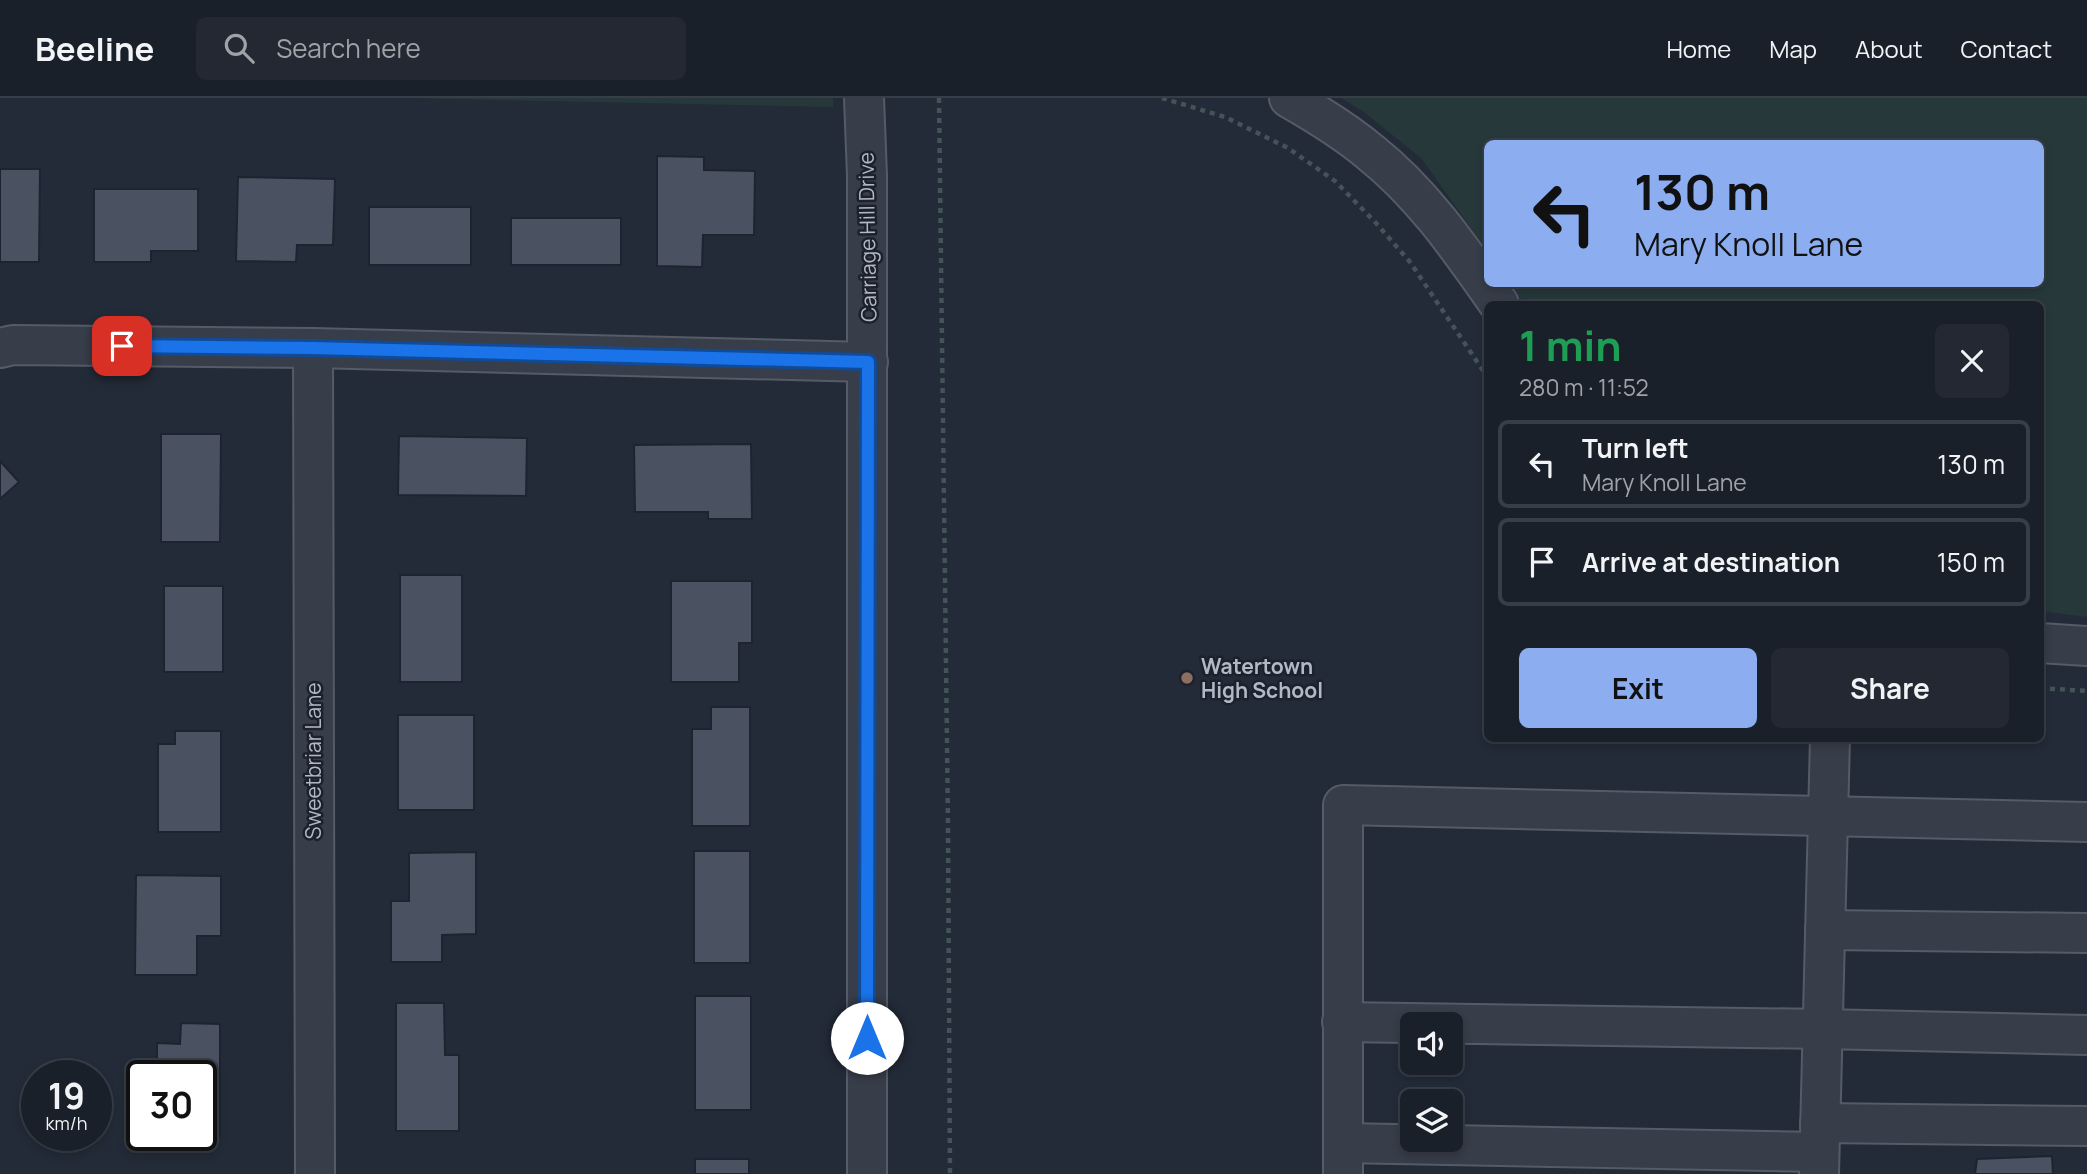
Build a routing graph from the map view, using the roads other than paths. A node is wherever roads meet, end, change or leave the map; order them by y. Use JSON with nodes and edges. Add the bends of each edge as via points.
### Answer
{"nodes":[{"id":1,"x":864,"y":98,"type":"edge"},
{"id":2,"x":1289,"y":98,"type":"edge"},
{"id":3,"x":1484,"y":283,"type":"edge"},
{"id":4,"x":0,"y":348,"type":"edge"},
{"id":5,"x":313,"y":348,"type":"junction"},
{"id":6,"x":868,"y":362,"type":"junction"},
{"id":7,"x":2044,"y":643,"type":"edge"},
{"id":8,"x":2087,"y":646,"type":"edge"},
{"id":9,"x":1830,"y":742,"type":"edge"},
{"id":10,"x":1829,"y":816,"type":"junction"},
{"id":11,"x":2087,"y":822,"type":"edge"},
{"id":12,"x":1825,"y":930,"type":"junction"},
{"id":13,"x":2087,"y":933,"type":"edge"},
{"id":14,"x":1342,"y":1022,"type":"junction"},
{"id":15,"x":1822,"y":1029,"type":"junction"},
{"id":16,"x":2087,"y":1035,"type":"edge"},
{"id":17,"x":2087,"y":1126,"type":"edge"},
{"id":18,"x":1820,"y":1150,"type":"edge"},
{"id":19,"x":1343,"y":1159,"type":"edge"},
{"id":20,"x":315,"y":1174,"type":"edge"},
{"id":21,"x":867,"y":1174,"type":"edge"}],
"edges":[{"from":1,"to":6,"type":"street","name":"Carriage Hill Drive"},
{"from":2,"to":3,"type":"street","via":[[1370,152],[1412,191]]},
{"from":4,"to":5,"type":"street"},
{"from":5,"to":6,"type":"street"},
{"from":5,"to":20,"type":"street","name":"Sweetbriar Lane"},
{"from":6,"to":21,"type":"street","name":"Carriage Hill Drive"},
{"from":7,"to":8,"type":"street"},
{"from":9,"to":10,"type":"street"},
{"from":10,"to":11,"type":"street"},
{"from":10,"to":12,"type":"street"},
{"from":10,"to":14,"type":"street","via":[[1343,805]]},
{"from":12,"to":13,"type":"street"},
{"from":12,"to":15,"type":"street"},
{"from":14,"to":15,"type":"street"},
{"from":14,"to":19,"type":"street"},
{"from":15,"to":16,"type":"street"},
{"from":15,"to":18,"type":"street"},
{"from":17,"to":18,"type":"street"},
{"from":18,"to":19,"type":"street"}]}
